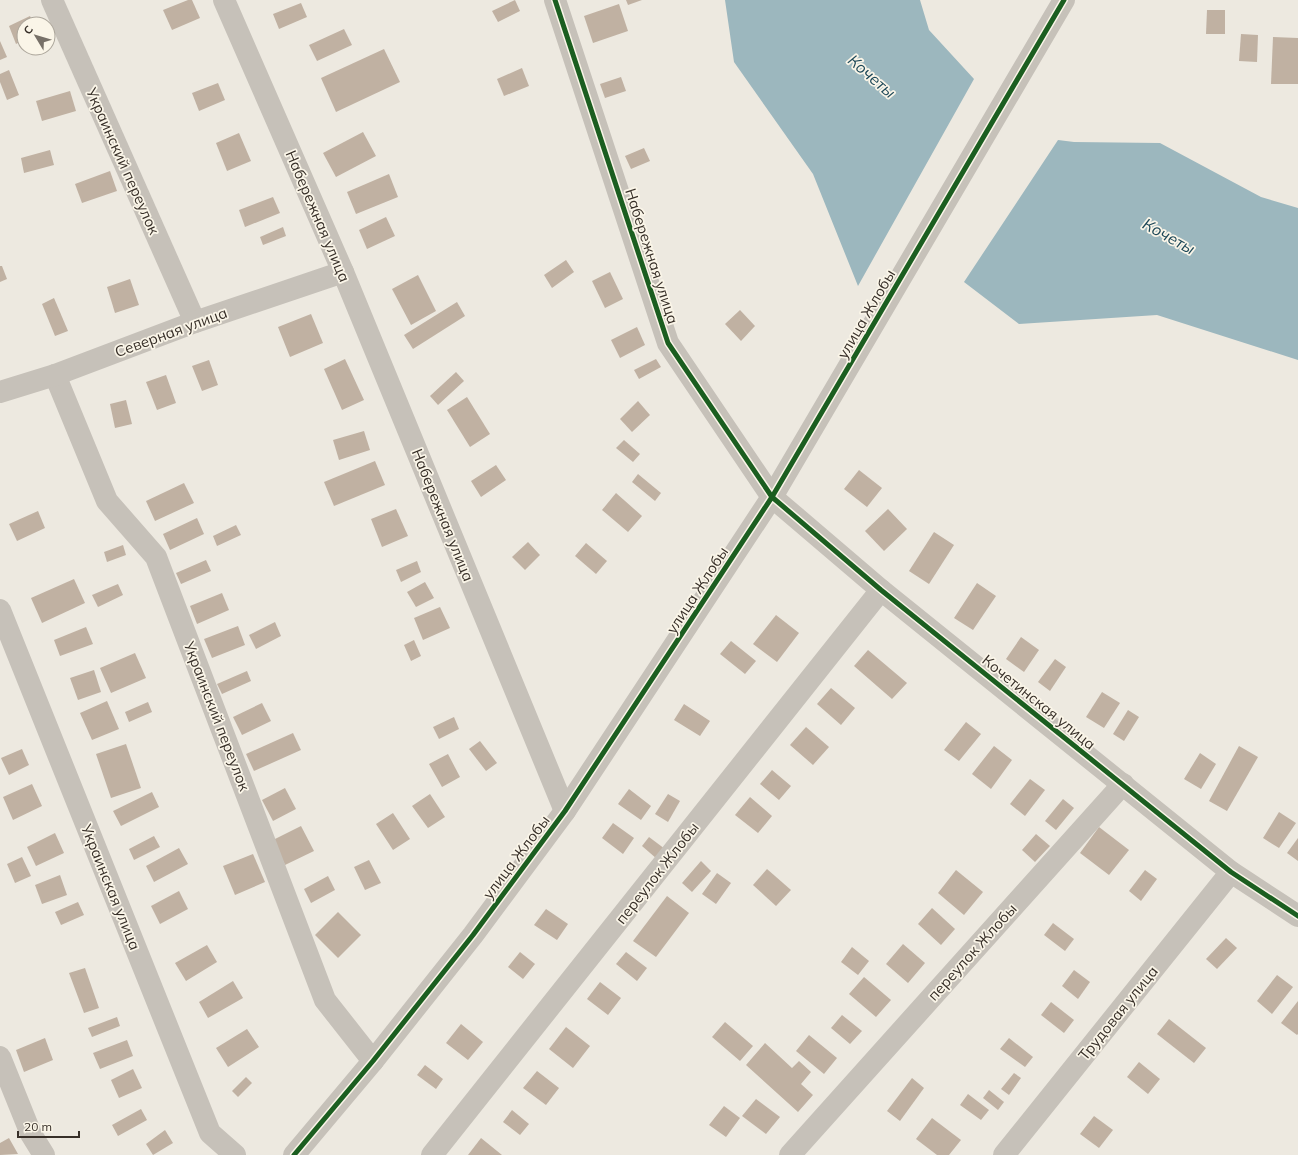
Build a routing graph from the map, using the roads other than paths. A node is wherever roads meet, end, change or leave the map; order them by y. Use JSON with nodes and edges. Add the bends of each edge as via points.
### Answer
{"nodes":[{"id":1,"x":52,"y":0,"type":"edge"},
{"id":2,"x":224,"y":0,"type":"edge"},
{"id":3,"x":555,"y":0,"type":"edge"},
{"id":4,"x":1064,"y":0,"type":"edge"},
{"id":5,"x":343,"y":272,"type":"junction"},
{"id":6,"x":195,"y":322,"type":"junction"},
{"id":7,"x":55,"y":374,"type":"junction"},
{"id":8,"x":0,"y":392,"type":"edge"},
{"id":9,"x":772,"y":497,"type":"junction"},
{"id":10,"x":881,"y":590,"type":"junction"},
{"id":11,"x":0,"y":610,"type":"edge"},
{"id":12,"x":1123,"y":784,"type":"junction"},
{"id":13,"x":565,"y":811,"type":"junction"},
{"id":14,"x":1231,"y":872,"type":"junction"},
{"id":15,"x":1298,"y":916,"type":"edge"},
{"id":16,"x":0,"y":1057,"type":"edge"},
{"id":17,"x":373,"y":1060,"type":"junction"},
{"id":18,"x":44,"y":1155,"type":"edge"},
{"id":19,"x":235,"y":1155,"type":"edge"},
{"id":20,"x":294,"y":1155,"type":"edge"},
{"id":21,"x":432,"y":1155,"type":"edge"},
{"id":22,"x":790,"y":1155,"type":"edge"},
{"id":23,"x":1004,"y":1155,"type":"edge"}],
"edges":[{"from":1,"to":6,"type":"street","name":"Украинский переулок"},
{"from":2,"to":5,"type":"street","name":"Набережная улица"},
{"from":3,"to":9,"type":"street","name":"Набережная улица","via":[[668,343]]},
{"from":4,"to":9,"type":"street","name":"улица Жлобы"},
{"from":5,"to":6,"type":"street","name":"Северная улица"},
{"from":5,"to":13,"type":"street","name":"Набережная улица"},
{"from":6,"to":7,"type":"street","name":"Северная улица"},
{"from":7,"to":8,"type":"street","name":"Северная улица"},
{"from":7,"to":17,"type":"street","name":"Украинский переулок","via":[[107,501],[156,557],[325,1000]]},
{"from":9,"to":10,"type":"street","name":"Кочетинская улица"},
{"from":9,"to":13,"type":"street","name":"улица Жлобы"},
{"from":10,"to":12,"type":"street","name":"Кочетинская улица"},
{"from":10,"to":21,"type":"street","name":"переулок Жлобы"},
{"from":11,"to":19,"type":"street","name":"Украинская улица","via":[[210,1133]]},
{"from":12,"to":14,"type":"street","name":"Кочетинская улица"},
{"from":12,"to":22,"type":"street","name":"переулок Жлобы"},
{"from":13,"to":17,"type":"street","name":"улица Жлобы","via":[[473,934]]},
{"from":14,"to":15,"type":"street","name":"Кочетинская улица"},
{"from":14,"to":23,"type":"street","name":"Трудовая улица"},
{"from":16,"to":18,"type":"street","via":[[30,1134]]},
{"from":17,"to":20,"type":"street","name":"улица Жлобы"}]}
